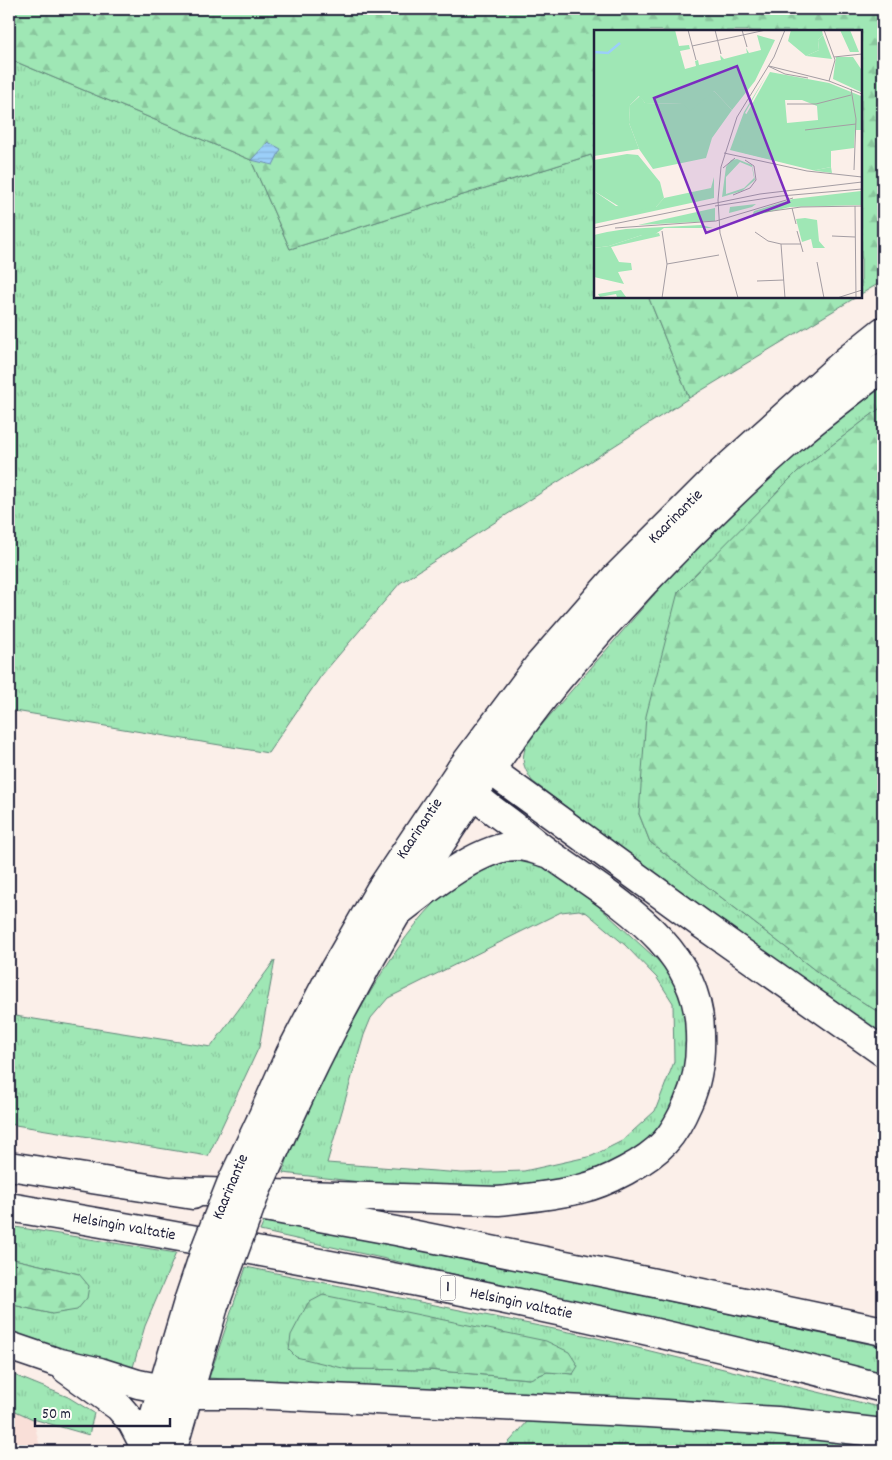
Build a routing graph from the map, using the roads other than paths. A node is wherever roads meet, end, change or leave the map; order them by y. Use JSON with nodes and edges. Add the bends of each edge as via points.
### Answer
{"nodes":[{"id":1,"x":883,"y":330,"type":"edge"},
{"id":2,"x":883,"y":368,"type":"edge"},
{"id":3,"x":461,"y":769,"type":"junction"},
{"id":4,"x":489,"y":770,"type":"junction"},
{"id":5,"x":474,"y":793,"type":"junction"},
{"id":6,"x":549,"y":853,"type":"junction"},
{"id":7,"x":398,"y":912,"type":"junction"},
{"id":8,"x":883,"y":1052,"type":"edge"},
{"id":9,"x":274,"y":1121,"type":"junction"},
{"id":10,"x":9,"y":1166,"type":"edge"},
{"id":11,"x":175,"y":1191,"type":"junction"},
{"id":12,"x":9,"y":1207,"type":"edge"},
{"id":13,"x":883,"y":1331,"type":"edge"},
{"id":14,"x":9,"y":1346,"type":"edge"},
{"id":15,"x":56,"y":1362,"type":"junction"},
{"id":16,"x":161,"y":1388,"type":"junction"},
{"id":17,"x":883,"y":1388,"type":"edge"},
{"id":18,"x":189,"y":1394,"type":"junction"},
{"id":19,"x":883,"y":1432,"type":"edge"},
{"id":20,"x":144,"y":1449,"type":"edge"},
{"id":21,"x":172,"y":1451,"type":"edge"}],
"edges":[{"from":1,"to":3,"type":"main road","name":"Kaarinantie","via":[[710,483],[615,578],[538,666]]},
{"from":2,"to":4,"type":"main road","name":"Kaarinantie","via":[[793,439],[727,499],[558,679]]},
{"from":3,"to":4,"type":"main road"},
{"from":3,"to":5,"type":"main road"},
{"from":3,"to":9,"type":"main road","name":"Kaarinantie","via":[[385,882],[336,967],[290,1054]]},
{"from":4,"to":5,"type":"main road","name":"Kaarinantie"},
{"from":4,"to":8,"type":"main road"},
{"from":5,"to":6,"type":"main road"},
{"from":5,"to":7,"type":"main road","name":"Kaarinantie"},
{"from":6,"to":7,"type":"main road","via":[[518,846],[476,858]]},
{"from":6,"to":11,"type":"main road","via":[[632,912],[654,933],[687,975],[696,999],[700,1052],[696,1081],[679,1122],[664,1142],[626,1171],[582,1189],[498,1201]]},
{"from":7,"to":9,"type":"main road","name":"Kaarinantie","via":[[314,1062]]},
{"from":9,"to":16,"type":"main road","name":"Kaarinantie","bridge":true,"via":[[231,1184],[207,1245]]},
{"from":9,"to":18,"type":"main road","name":"Kaarinantie","bridge":true,"via":[[256,1191],[214,1306]]},
{"from":10,"to":11,"type":"main road"},
{"from":11,"to":13,"type":"main road","via":[[464,1245]]},
{"from":12,"to":17,"type":"main road","name":"Helsingin valtatie","number":"1","via":[[390,1276],[639,1329]]},
{"from":14,"to":15,"type":"main road"},
{"from":15,"to":16,"type":"main road"},
{"from":15,"to":20,"type":"main road","via":[[119,1407],[132,1422]]},
{"from":16,"to":18,"type":"main road"},
{"from":16,"to":20,"type":"main road","name":"Kaarinantie"},
{"from":18,"to":19,"type":"main road","via":[[649,1413]]},
{"from":18,"to":21,"type":"main road","name":"Kaarinantie"}]}
